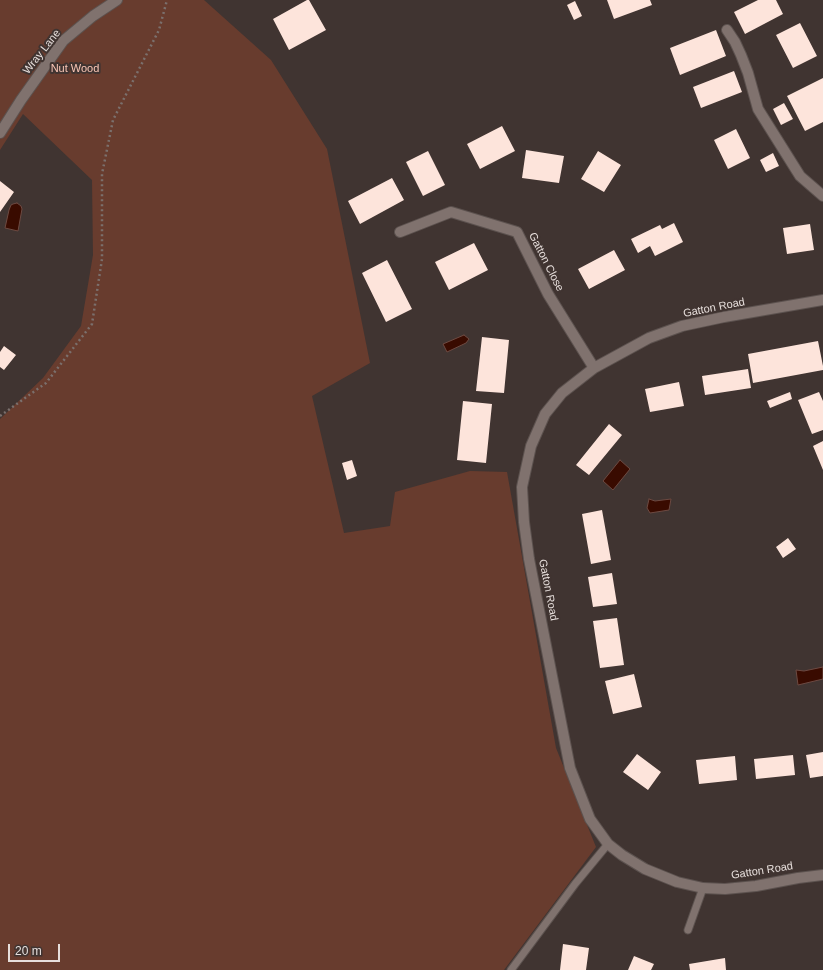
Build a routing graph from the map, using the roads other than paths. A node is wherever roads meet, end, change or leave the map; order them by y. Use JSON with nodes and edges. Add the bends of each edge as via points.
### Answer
{"nodes":[{"id":1,"x":117,"y":0,"type":"edge"},
{"id":2,"x":727,"y":30,"type":"dead end"},
{"id":3,"x":0,"y":133,"type":"edge"},
{"id":4,"x":823,"y":196,"type":"edge"},
{"id":5,"x":400,"y":232,"type":"dead end"},
{"id":6,"x":823,"y":300,"type":"edge"},
{"id":7,"x":594,"y":368,"type":"junction"},
{"id":8,"x":608,"y":844,"type":"junction"},
{"id":9,"x":823,"y":874,"type":"edge"},
{"id":10,"x":703,"y":888,"type":"junction"},
{"id":11,"x":688,"y":930,"type":"dead end"},
{"id":12,"x":511,"y":970,"type":"edge"}],
"edges":[{"from":1,"to":3,"type":"street","name":"Wray Lane","via":[[63,41]]},
{"from":2,"to":4,"type":"street","via":[[741,54],[758,109],[800,176]]},
{"from":5,"to":7,"type":"street","name":"Gatton Close","via":[[451,212],[517,232],[548,294]]},
{"from":6,"to":7,"type":"street","name":"Gatton Road","via":[[682,326],[648,338]]},
{"from":7,"to":8,"type":"street","name":"Gatton Road","via":[[562,393],[545,414],[530,446],[522,487],[530,559],[570,768],[590,819]]},
{"from":8,"to":10,"type":"street","name":"Gatton Road","via":[[645,869],[677,882]]},
{"from":8,"to":12,"type":"lane"},
{"from":9,"to":10,"type":"street","name":"Gatton Road","via":[[756,886]]},
{"from":10,"to":11,"type":"lane"}]}
